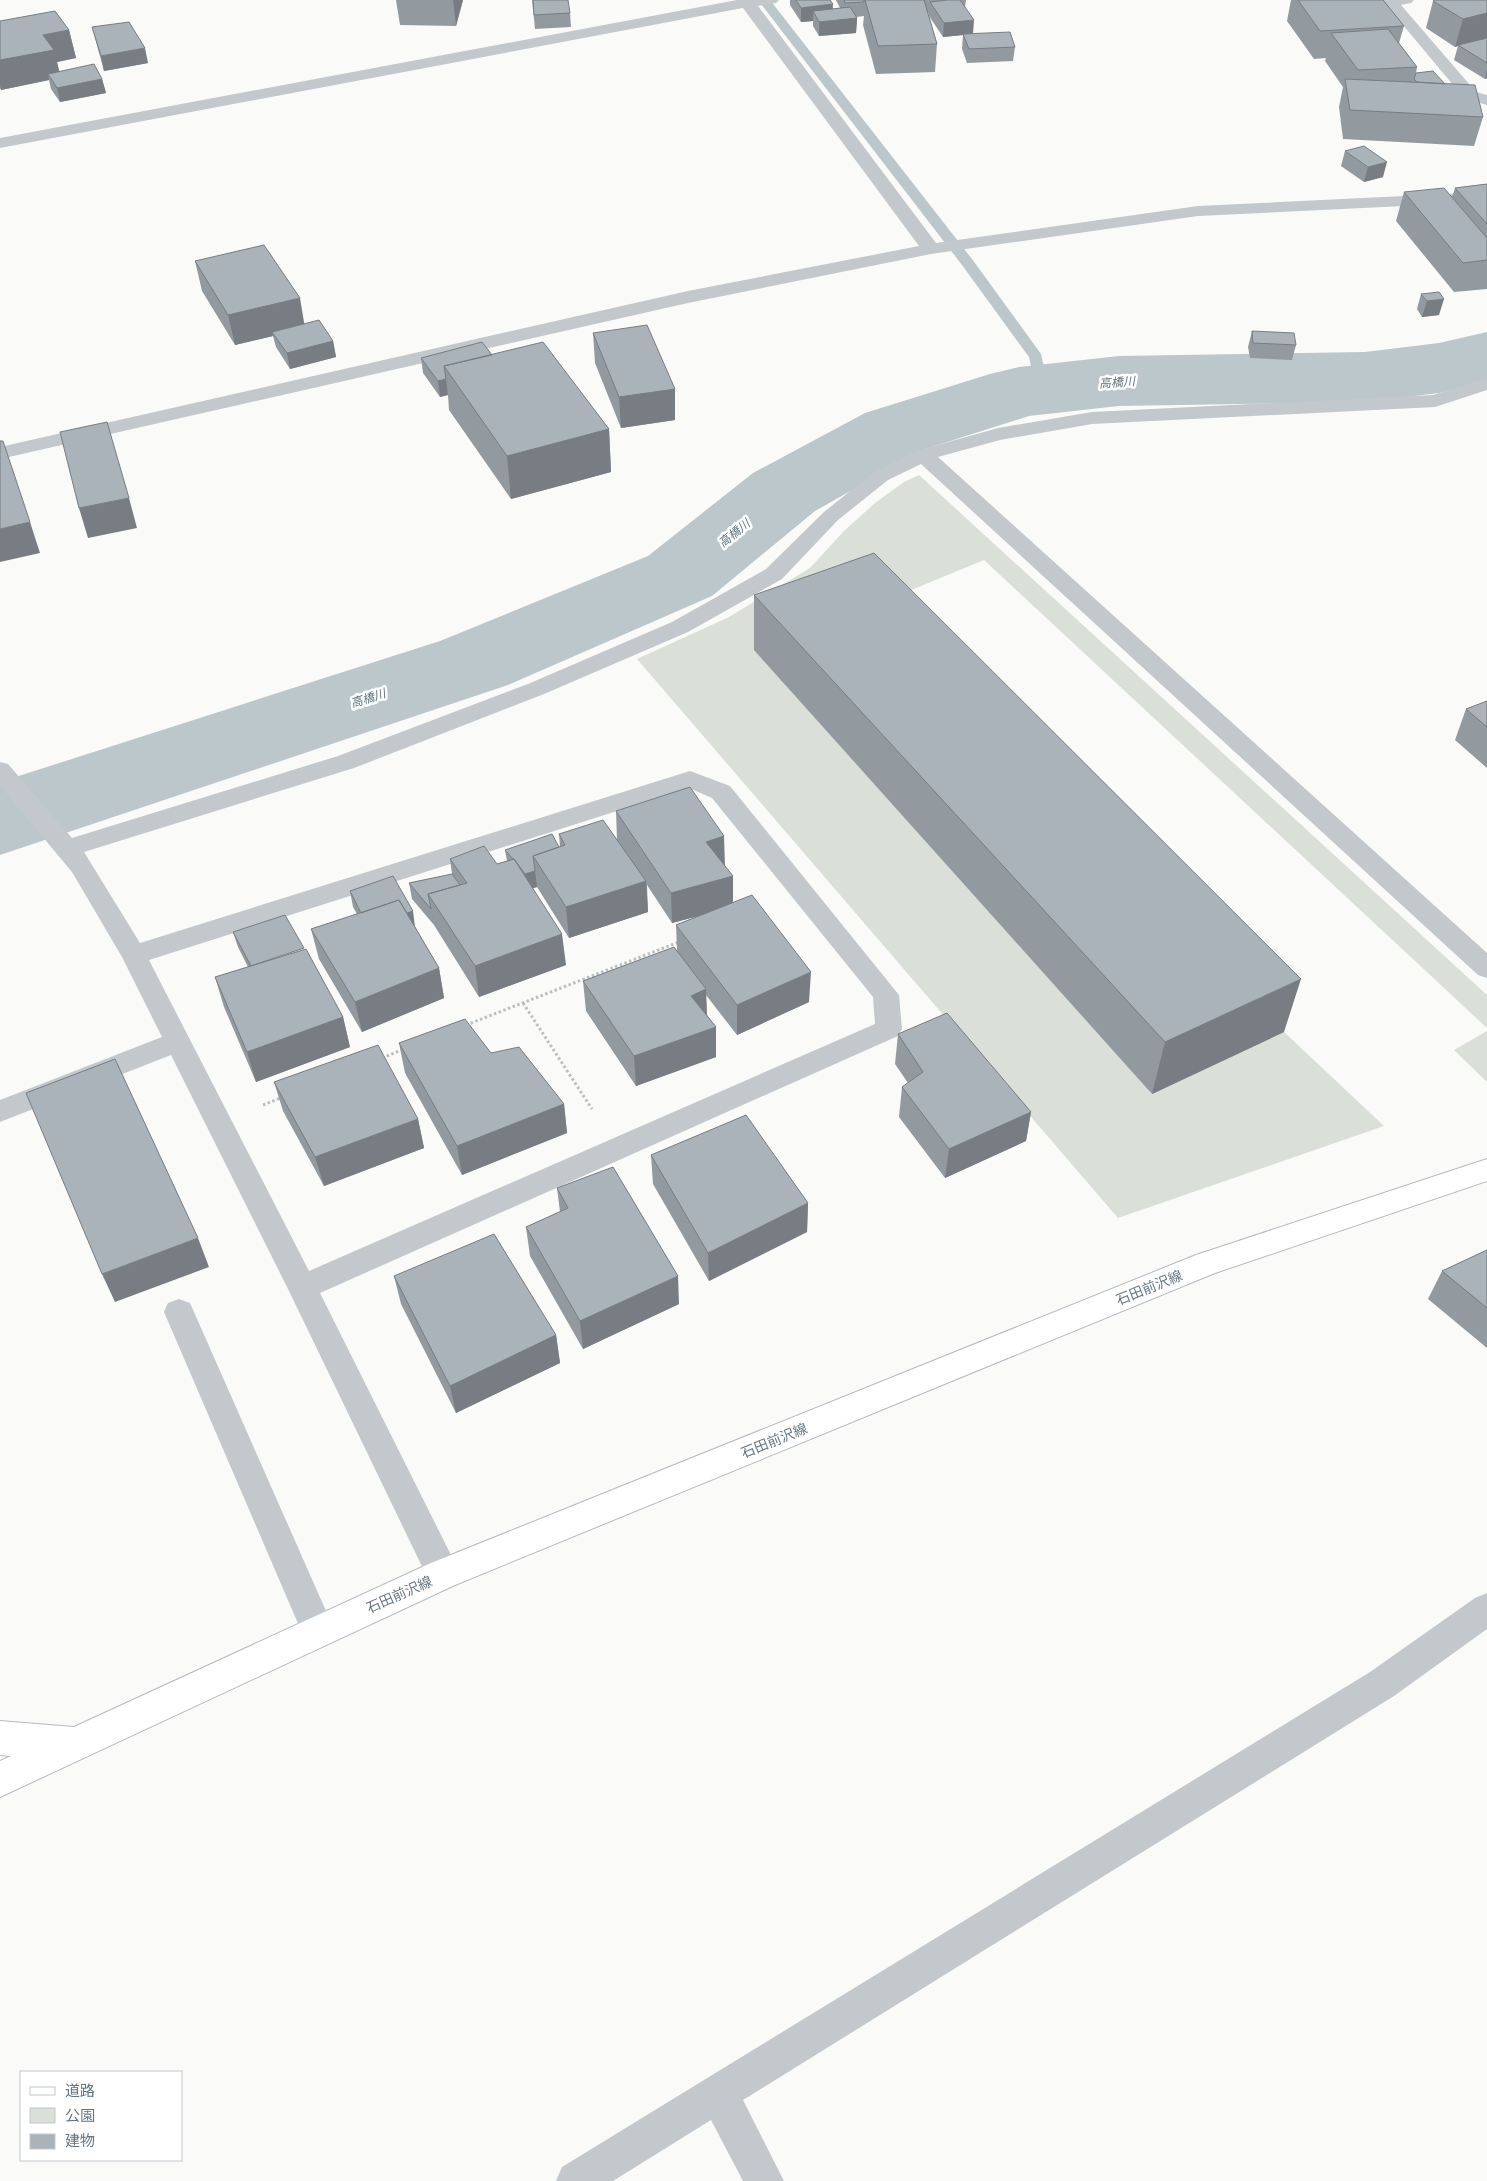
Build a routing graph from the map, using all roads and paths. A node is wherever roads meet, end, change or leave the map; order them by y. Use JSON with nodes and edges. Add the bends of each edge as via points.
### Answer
{"nodes":[{"id":1,"x":771,"y":0,"type":"edge"},
{"id":2,"x":1406,"y":0,"type":"edge"},
{"id":3,"x":746,"y":1,"type":"edge"},
{"id":4,"x":1487,"y":100,"type":"edge"},
{"id":5,"x":0,"y":143,"type":"edge"},
{"id":6,"x":1487,"y":197,"type":"edge"},
{"id":7,"x":932,"y":249,"type":"junction"},
{"id":8,"x":1487,"y":384,"type":"edge"},
{"id":9,"x":0,"y":453,"type":"edge"},
{"id":10,"x":924,"y":455,"type":"junction"},
{"id":11,"x":0,"y":770,"type":"edge"},
{"id":12,"x":66,"y":849,"type":"junction"},
{"id":13,"x":686,"y":939,"type":"edge"},
{"id":14,"x":134,"y":955,"type":"junction"},
{"id":15,"x":1487,"y":968,"type":"edge"},
{"id":16,"x":523,"y":1003,"type":"junction"},
{"id":17,"x":458,"y":1028,"type":"edge"},
{"id":18,"x":177,"y":1042,"type":"junction"},
{"id":19,"x":412,"y":1046,"type":"edge"},
{"id":20,"x":375,"y":1061,"type":"edge"},
{"id":21,"x":292,"y":1093,"type":"edge"},
{"id":22,"x":0,"y":1111,"type":"edge"},
{"id":23,"x":218,"y":1122,"type":"junction"},
{"id":24,"x":618,"y":1148,"type":"junction"},
{"id":25,"x":1487,"y":1170,"type":"edge"},
{"id":26,"x":302,"y":1286,"type":"junction"},
{"id":27,"x":179,"y":1312,"type":"dead end"},
{"id":28,"x":443,"y":1574,"type":"junction"},
{"id":29,"x":1487,"y":1609,"type":"edge"},
{"id":30,"x":318,"y":1631,"type":"junction"},
{"id":31,"x":0,"y":1738,"type":"edge"},
{"id":32,"x":74,"y":1744,"type":"junction"},
{"id":33,"x":0,"y":1779,"type":"edge"},
{"id":34,"x":719,"y":2094,"type":"junction"},
{"id":35,"x":576,"y":2181,"type":"edge"},
{"id":36,"x":764,"y":2181,"type":"edge"}],
"edges":[{"from":1,"to":3,"type":"street"},
{"from":2,"to":4,"type":"street","via":[[1389,1],[1470,95]]},
{"from":3,"to":5,"type":"street"},
{"from":3,"to":7,"type":"street"},
{"from":6,"to":7,"type":"street","via":[[1198,211]]},
{"from":7,"to":9,"type":"street","via":[[688,297]]},
{"from":8,"to":10,"type":"street","via":[[1435,401],[1092,418],[998,434]]},
{"from":10,"to":12,"type":"street","via":[[881,476],[838,510],[774,574],[680,627],[536,690],[346,762]]},
{"from":10,"to":15,"type":"street"},
{"from":11,"to":12,"type":"street"},
{"from":12,"to":14,"type":"street","via":[[81,866]]},
{"from":13,"to":16,"type":"path"},
{"from":14,"to":18,"type":"street"},
{"from":14,"to":24,"type":"street","via":[[690,779],[721,792],[886,995],[889,1030]]},
{"from":16,"to":17,"type":"path"},
{"from":16,"to":24,"type":"path"},
{"from":18,"to":22,"type":"street"},
{"from":18,"to":23,"type":"street"},
{"from":19,"to":20,"type":"path"},
{"from":21,"to":23,"type":"path"},
{"from":23,"to":26,"type":"street"},
{"from":24,"to":26,"type":"street"},
{"from":25,"to":28,"type":"main road","name":"石田前沢線","via":[[1206,1264]]},
{"from":26,"to":28,"type":"street"},
{"from":27,"to":30,"type":"street"},
{"from":28,"to":30,"type":"main road","name":"石田前沢線"},
{"from":29,"to":34,"type":"street","via":[[1382,1684]]},
{"from":30,"to":32,"type":"main road","name":"石田前沢線"},
{"from":31,"to":32,"type":"main road","name":"石田前沢線"},
{"from":32,"to":33,"type":"main road","name":"石田前沢線"},
{"from":34,"to":35,"type":"street"},
{"from":34,"to":36,"type":"street"}]}
